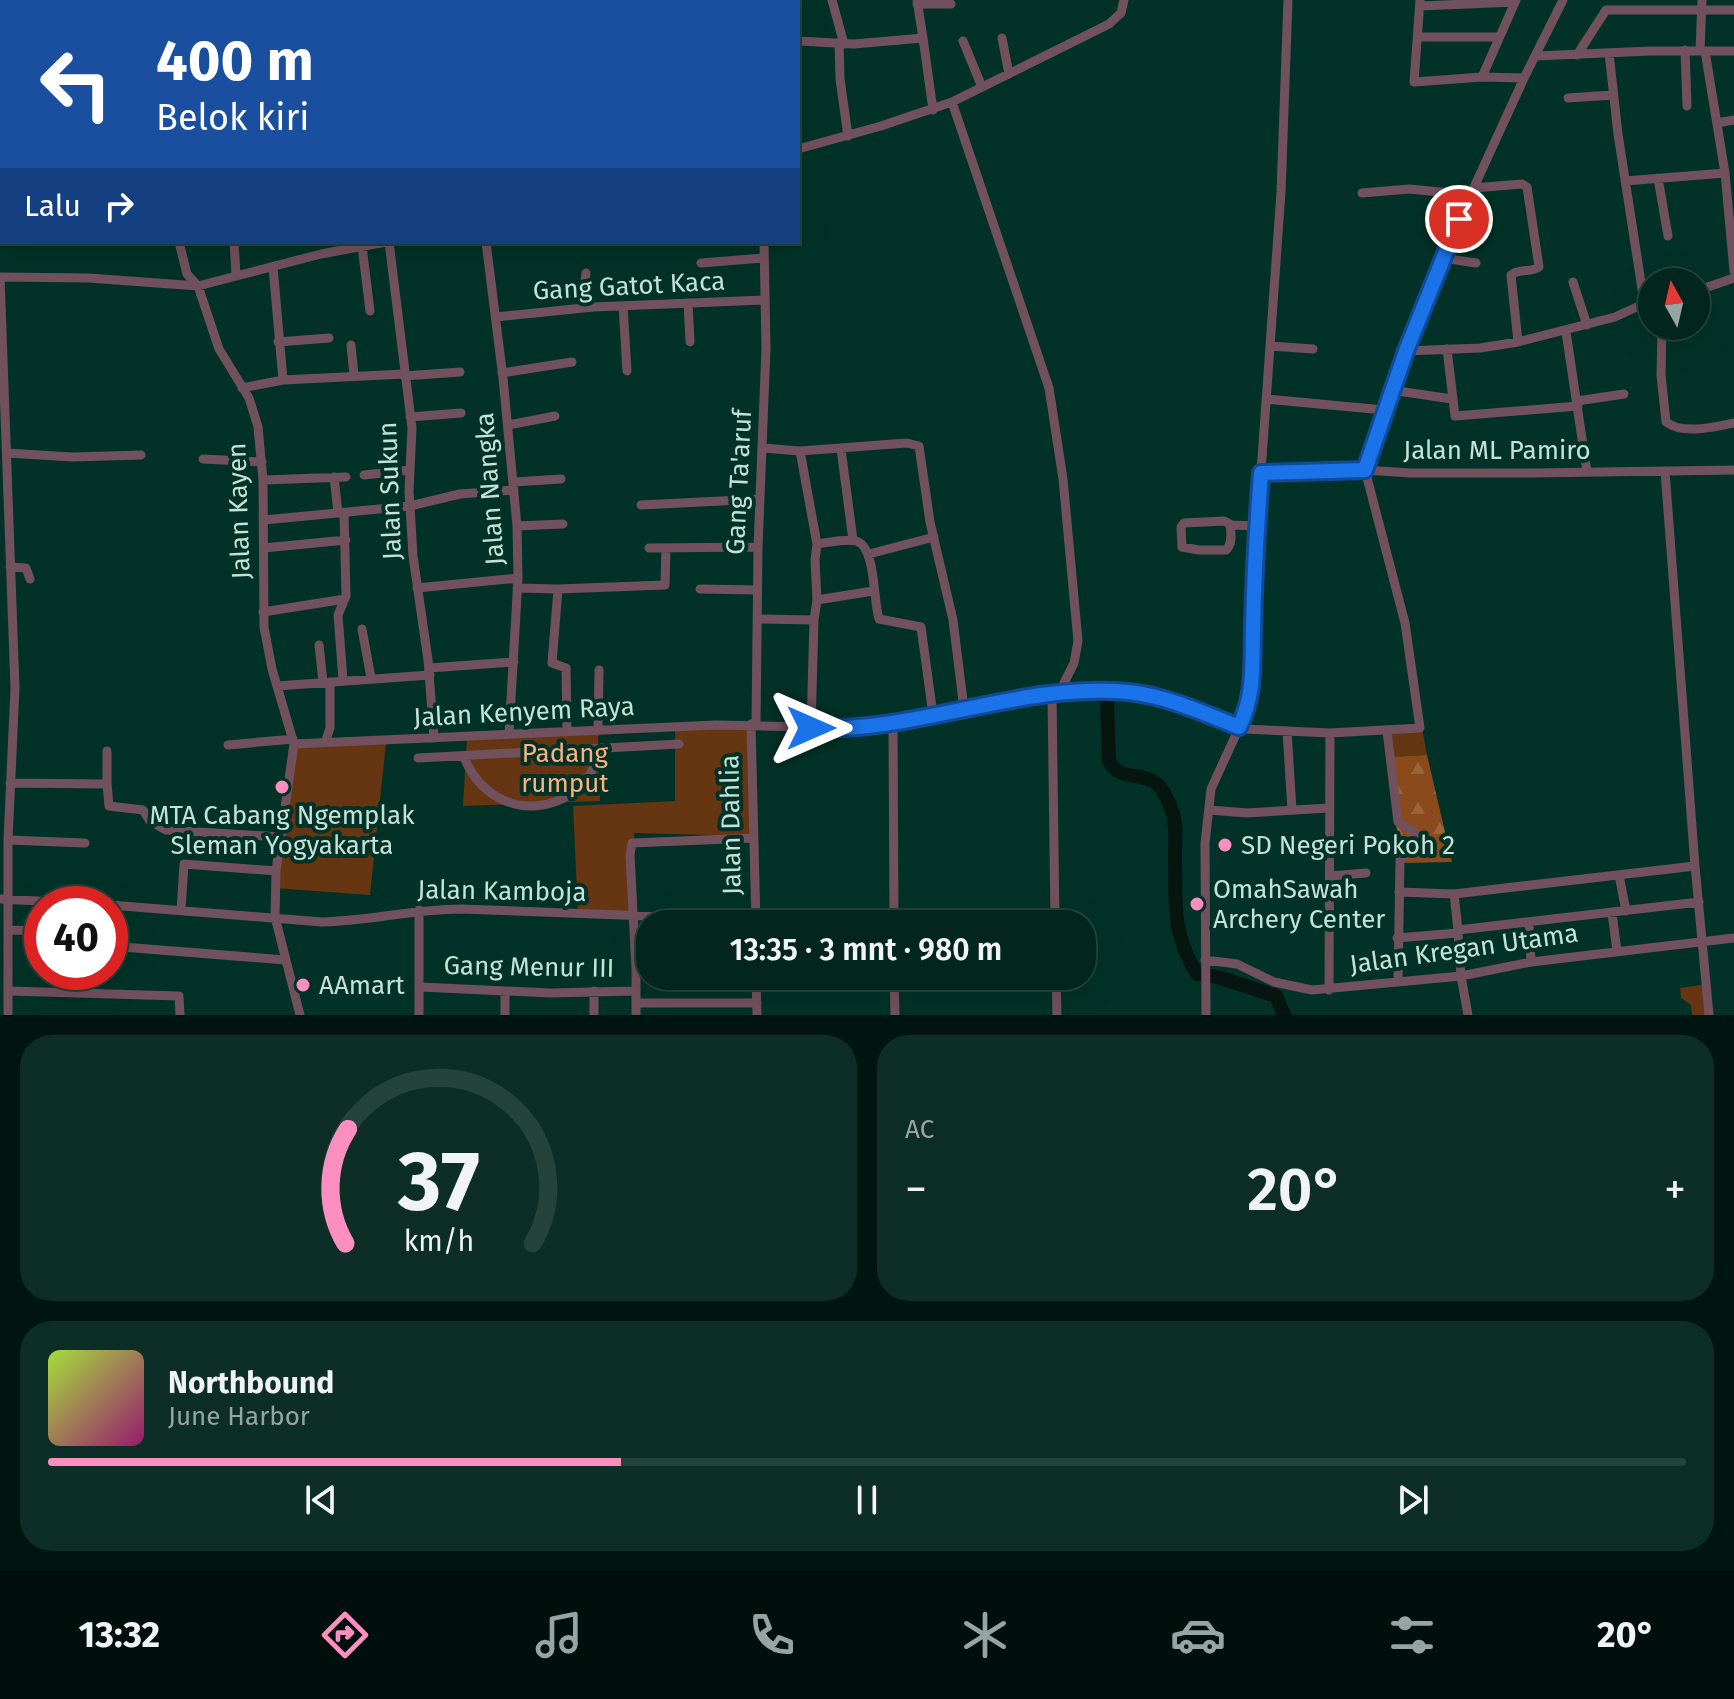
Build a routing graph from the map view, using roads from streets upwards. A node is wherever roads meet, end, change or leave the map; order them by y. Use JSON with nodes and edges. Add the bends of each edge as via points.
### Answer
{"nodes":[{"id":1,"x":832,"y":0,"type":"edge"},
{"id":2,"x":1124,"y":0,"type":"edge"},
{"id":3,"x":1288,"y":0,"type":"edge"},
{"id":4,"x":1563,"y":0,"type":"edge"},
{"id":5,"x":1516,"y":1,"type":"edge"},
{"id":6,"x":917,"y":2,"type":"edge"},
{"id":7,"x":1420,"y":3,"type":"edge"},
{"id":8,"x":951,"y":4,"type":"dead end"},
{"id":9,"x":1702,"y":4,"type":"edge"},
{"id":10,"x":1611,"y":5,"type":"edge"},
{"id":11,"x":1734,"y":10,"type":"edge"},
{"id":12,"x":1418,"y":37,"type":"junction"},
{"id":13,"x":1498,"y":37,"type":"junction"},
{"id":14,"x":923,"y":38,"type":"junction"},
{"id":15,"x":1002,"y":38,"type":"dead end"},
{"id":16,"x":800,"y":41,"type":"edge"},
{"id":17,"x":963,"y":41,"type":"dead end"},
{"id":18,"x":842,"y":43,"type":"junction"},
{"id":19,"x":1685,"y":50,"type":"junction"},
{"id":20,"x":1703,"y":51,"type":"junction"},
{"id":21,"x":1734,"y":51,"type":"edge"},
{"id":22,"x":1609,"y":53,"type":"junction"},
{"id":23,"x":1577,"y":55,"type":"junction"},
{"id":24,"x":1536,"y":56,"type":"junction"},
{"id":25,"x":1009,"y":74,"type":"junction"},
{"id":26,"x":1482,"y":77,"type":"junction"},
{"id":27,"x":1524,"y":78,"type":"junction"},
{"id":28,"x":982,"y":87,"type":"junction"},
{"id":29,"x":1613,"y":95,"type":"junction"},
{"id":30,"x":1568,"y":98,"type":"dead end"},
{"id":31,"x":952,"y":102,"type":"junction"},
{"id":32,"x":1687,"y":106,"type":"dead end"},
{"id":33,"x":933,"y":110,"type":"junction"},
{"id":34,"x":1734,"y":120,"type":"edge"},
{"id":35,"x":1717,"y":123,"type":"junction"},
{"id":36,"x":848,"y":136,"type":"junction"},
{"id":37,"x":800,"y":148,"type":"edge"},
{"id":38,"x":1725,"y":173,"type":"junction"},
{"id":39,"x":1658,"y":178,"type":"junction"},
{"id":40,"x":1625,"y":181,"type":"junction"},
{"id":41,"x":1472,"y":191,"type":"junction"},
{"id":42,"x":1362,"y":193,"type":"dead end"},
{"id":43,"x":1668,"y":236,"type":"dead end"},
{"id":44,"x":180,"y":244,"type":"edge"},
{"id":45,"x":234,"y":244,"type":"edge"},
{"id":46,"x":320,"y":244,"type":"edge"},
{"id":47,"x":375,"y":244,"type":"edge"},
{"id":48,"x":388,"y":244,"type":"edge"},
{"id":49,"x":486,"y":244,"type":"edge"},
{"id":50,"x":764,"y":244,"type":"edge"},
{"id":51,"x":362,"y":246,"type":"junction"},
{"id":52,"x":321,"y":254,"type":"junction"},
{"id":53,"x":763,"y":258,"type":"junction"},
{"id":54,"x":1443,"y":258,"type":"junction"},
{"id":55,"x":701,"y":263,"type":"dead end"},
{"id":56,"x":1476,"y":263,"type":"dead end"},
{"id":57,"x":273,"y":267,"type":"junction"},
{"id":58,"x":1642,"y":268,"type":"edge"},
{"id":59,"x":1734,"y":271,"type":"edge"},
{"id":60,"x":586,"y":273,"type":"dead end"},
{"id":61,"x":236,"y":274,"type":"junction"},
{"id":62,"x":0,"y":277,"type":"edge"},
{"id":63,"x":1734,"y":278,"type":"edge"},
{"id":64,"x":1573,"y":282,"type":"dead end"},
{"id":65,"x":198,"y":286,"type":"junction"},
{"id":66,"x":1710,"y":286,"type":"edge"},
{"id":67,"x":765,"y":300,"type":"junction"},
{"id":68,"x":688,"y":303,"type":"junction"},
{"id":69,"x":623,"y":306,"type":"junction"},
{"id":70,"x":1638,"y":306,"type":"edge"},
{"id":71,"x":582,"y":308,"type":"junction"},
{"id":72,"x":370,"y":311,"type":"dead end"},
{"id":73,"x":496,"y":317,"type":"junction"},
{"id":74,"x":1587,"y":325,"type":"junction"},
{"id":75,"x":1566,"y":332,"type":"junction"},
{"id":76,"x":329,"y":338,"type":"dead end"},
{"id":77,"x":1662,"y":340,"type":"edge"},
{"id":78,"x":278,"y":342,"type":"junction"},
{"id":79,"x":690,"y":342,"type":"dead end"},
{"id":80,"x":1518,"y":342,"type":"junction"},
{"id":81,"x":351,"y":345,"type":"dead end"},
{"id":82,"x":1270,"y":346,"type":"junction"},
{"id":83,"x":1313,"y":349,"type":"dead end"},
{"id":84,"x":1447,"y":349,"type":"junction"},
{"id":85,"x":1406,"y":351,"type":"junction"},
{"id":86,"x":572,"y":362,"type":"dead end"},
{"id":87,"x":627,"y":371,"type":"dead end"},
{"id":88,"x":460,"y":372,"type":"dead end"},
{"id":89,"x":502,"y":373,"type":"junction"},
{"id":90,"x":354,"y":375,"type":"junction"},
{"id":91,"x":404,"y":375,"type":"junction"},
{"id":92,"x":283,"y":380,"type":"junction"},
{"id":93,"x":242,"y":388,"type":"junction"},
{"id":94,"x":1391,"y":390,"type":"junction"},
{"id":95,"x":1624,"y":394,"type":"dead end"},
{"id":96,"x":1266,"y":399,"type":"junction"},
{"id":97,"x":1452,"y":399,"type":"junction"},
{"id":98,"x":1577,"y":404,"type":"junction"},
{"id":99,"x":1384,"y":410,"type":"junction"},
{"id":100,"x":461,"y":413,"type":"dead end"},
{"id":101,"x":555,"y":416,"type":"dead end"},
{"id":102,"x":410,"y":417,"type":"junction"},
{"id":103,"x":1734,"y":423,"type":"edge"},
{"id":104,"x":508,"y":425,"type":"junction"},
{"id":105,"x":762,"y":448,"type":"junction"},
{"id":106,"x":841,"y":449,"type":"junction"},
{"id":107,"x":800,"y":451,"type":"junction"},
{"id":108,"x":7,"y":453,"type":"junction"},
{"id":109,"x":141,"y":455,"type":"dead end"},
{"id":110,"x":203,"y":459,"type":"dead end"},
{"id":111,"x":262,"y":462,"type":"junction"},
{"id":112,"x":410,"y":470,"type":"junction"},
{"id":113,"x":1365,"y":470,"type":"junction"},
{"id":114,"x":1734,"y":470,"type":"edge"},
{"id":115,"x":1665,"y":471,"type":"junction"},
{"id":116,"x":1587,"y":472,"type":"junction"},
{"id":117,"x":1261,"y":473,"type":"junction"},
{"id":118,"x":364,"y":475,"type":"dead end"},
{"id":119,"x":334,"y":477,"type":"junction"},
{"id":120,"x":346,"y":477,"type":"dead end"},
{"id":121,"x":561,"y":479,"type":"dead end"},
{"id":122,"x":263,"y":480,"type":"junction"},
{"id":123,"x":514,"y":486,"type":"junction"},
{"id":124,"x":760,"y":499,"type":"junction"},
{"id":125,"x":641,"y":505,"type":"dead end"},
{"id":126,"x":410,"y":506,"type":"junction"},
{"id":127,"x":341,"y":513,"type":"junction"},
{"id":128,"x":264,"y":520,"type":"junction"},
{"id":129,"x":563,"y":524,"type":"dead end"},
{"id":130,"x":1230,"y":525,"type":"junction"},
{"id":131,"x":517,"y":526,"type":"junction"},
{"id":132,"x":1259,"y":526,"type":"junction"},
{"id":133,"x":934,"y":537,"type":"junction"},
{"id":134,"x":346,"y":540,"type":"junction"},
{"id":135,"x":853,"y":540,"type":"junction"},
{"id":136,"x":817,"y":544,"type":"junction"},
{"id":137,"x":758,"y":547,"type":"junction"},
{"id":138,"x":264,"y":548,"type":"junction"},
{"id":139,"x":649,"y":548,"type":"dead end"},
{"id":140,"x":666,"y":548,"type":"junction"},
{"id":141,"x":869,"y":554,"type":"junction"},
{"id":142,"x":10,"y":567,"type":"junction"},
{"id":143,"x":30,"y":579,"type":"dead end"},
{"id":144,"x":518,"y":583,"type":"junction"},
{"id":145,"x":417,"y":588,"type":"junction"},
{"id":146,"x":558,"y":589,"type":"junction"},
{"id":147,"x":700,"y":589,"type":"dead end"},
{"id":148,"x":757,"y":590,"type":"junction"},
{"id":149,"x":873,"y":591,"type":"junction"},
{"id":150,"x":345,"y":599,"type":"junction"},
{"id":151,"x":817,"y":600,"type":"junction"},
{"id":152,"x":263,"y":612,"type":"junction"},
{"id":153,"x":757,"y":619,"type":"junction"},
{"id":154,"x":814,"y":620,"type":"junction"},
{"id":155,"x":362,"y":629,"type":"dead end"},
{"id":156,"x":319,"y":645,"type":"dead end"},
{"id":157,"x":514,"y":662,"type":"junction"},
{"id":158,"x":599,"y":670,"type":"dead end"},
{"id":159,"x":429,"y":672,"type":"junction"},
{"id":160,"x":371,"y":678,"type":"junction"},
{"id":161,"x":343,"y":680,"type":"junction"},
{"id":162,"x":326,"y":682,"type":"junction"},
{"id":163,"x":277,"y":686,"type":"junction"},
{"id":164,"x":1055,"y":693,"type":"junction"},
{"id":165,"x":964,"y":709,"type":"junction"},
{"id":166,"x":933,"y":715,"type":"junction"},
{"id":167,"x":893,"y":723,"type":"junction"},
{"id":168,"x":753,"y":724,"type":"junction"},
{"id":169,"x":1239,"y":727,"type":"junction"},
{"id":170,"x":811,"y":728,"type":"junction"},
{"id":171,"x":598,"y":731,"type":"junction"},
{"id":172,"x":1287,"y":731,"type":"junction"},
{"id":173,"x":1387,"y":731,"type":"junction"},
{"id":174,"x":571,"y":732,"type":"junction"},
{"id":175,"x":1330,"y":733,"type":"junction"},
{"id":176,"x":509,"y":734,"type":"junction"},
{"id":177,"x":478,"y":736,"type":"junction"},
{"id":178,"x":434,"y":738,"type":"junction"},
{"id":179,"x":294,"y":742,"type":"junction"},
{"id":180,"x":325,"y":743,"type":"junction"},
{"id":181,"x":679,"y":744,"type":"dead end"},
{"id":182,"x":228,"y":745,"type":"dead end"},
{"id":183,"x":601,"y":748,"type":"junction"},
{"id":184,"x":576,"y":749,"type":"junction"},
{"id":185,"x":107,"y":751,"type":"dead end"},
{"id":186,"x":479,"y":756,"type":"junction"},
{"id":187,"x":464,"y":757,"type":"junction"},
{"id":188,"x":418,"y":758,"type":"dead end"},
{"id":189,"x":10,"y":783,"type":"junction"},
{"id":190,"x":107,"y":784,"type":"junction"},
{"id":191,"x":1329,"y":808,"type":"junction"},
{"id":192,"x":1209,"y":810,"type":"junction"},
{"id":193,"x":1292,"y":810,"type":"junction"},
{"id":194,"x":281,"y":837,"type":"junction"},
{"id":195,"x":753,"y":838,"type":"junction"},
{"id":196,"x":8,"y":840,"type":"junction"},
{"id":197,"x":85,"y":843,"type":"dead end"},
{"id":198,"x":1695,"y":866,"type":"junction"},
{"id":199,"x":276,"y":871,"type":"junction"},
{"id":200,"x":1366,"y":873,"type":"dead end"},
{"id":201,"x":1619,"y":875,"type":"junction"},
{"id":202,"x":1330,"y":876,"type":"junction"},
{"id":203,"x":1399,"y":892,"type":"junction"},
{"id":204,"x":1454,"y":894,"type":"junction"},
{"id":205,"x":4,"y":899,"type":"edge"},
{"id":206,"x":24,"y":900,"type":"edge"},
{"id":207,"x":1699,"y":902,"type":"junction"},
{"id":208,"x":128,"y":906,"type":"edge"},
{"id":209,"x":181,"y":910,"type":"junction"},
{"id":210,"x":419,"y":910,"type":"junction"},
{"id":211,"x":756,"y":910,"type":"edge"},
{"id":212,"x":894,"y":910,"type":"edge"},
{"id":213,"x":1055,"y":910,"type":"edge"},
{"id":214,"x":1626,"y":911,"type":"junction"},
{"id":215,"x":1612,"y":913,"type":"junction"},
{"id":216,"x":633,"y":916,"type":"junction"},
{"id":217,"x":636,"y":916,"type":"edge"},
{"id":218,"x":275,"y":917,"type":"junction"},
{"id":219,"x":1529,"y":923,"type":"junction"},
{"id":220,"x":9,"y":930,"type":"junction"},
{"id":221,"x":24,"y":930,"type":"edge"},
{"id":222,"x":1397,"y":938,"type":"junction"},
{"id":223,"x":1734,"y":938,"type":"edge"},
{"id":224,"x":1703,"y":942,"type":"junction"},
{"id":225,"x":128,"y":947,"type":"edge"},
{"id":226,"x":1617,"y":951,"type":"junction"},
{"id":227,"x":286,"y":960,"type":"junction"},
{"id":228,"x":1205,"y":960,"type":"junction"},
{"id":229,"x":1531,"y":962,"type":"junction"},
{"id":230,"x":636,"y":969,"type":"edge"},
{"id":231,"x":1461,"y":976,"type":"junction"},
{"id":232,"x":1398,"y":981,"type":"junction"},
{"id":233,"x":421,"y":987,"type":"junction"},
{"id":234,"x":757,"y":990,"type":"edge"},
{"id":235,"x":894,"y":990,"type":"edge"},
{"id":236,"x":1056,"y":990,"type":"edge"},
{"id":237,"x":1329,"y":990,"type":"junction"},
{"id":238,"x":8,"y":991,"type":"junction"},
{"id":239,"x":594,"y":991,"type":"junction"},
{"id":240,"x":636,"y":991,"type":"joint"},
{"id":241,"x":505,"y":992,"type":"junction"},
{"id":242,"x":636,"y":1003,"type":"junction"},
{"id":243,"x":757,"y":1003,"type":"junction"},
{"id":244,"x":8,"y":1015,"type":"edge"},
{"id":245,"x":180,"y":1015,"type":"edge"},
{"id":246,"x":300,"y":1015,"type":"edge"},
{"id":247,"x":419,"y":1015,"type":"edge"},
{"id":248,"x":505,"y":1015,"type":"edge"},
{"id":249,"x":594,"y":1015,"type":"edge"},
{"id":250,"x":636,"y":1015,"type":"edge"},
{"id":251,"x":757,"y":1015,"type":"edge"},
{"id":252,"x":895,"y":1015,"type":"edge"},
{"id":253,"x":1057,"y":1015,"type":"edge"},
{"id":254,"x":1206,"y":1015,"type":"edge"},
{"id":255,"x":1468,"y":1015,"type":"edge"},
{"id":256,"x":1709,"y":1015,"type":"edge"}],
"edges":[{"from":1,"to":18,"type":"street"},
{"from":2,"to":25,"type":"street","via":[[1117,19]]},
{"from":3,"to":82,"type":"street"},
{"from":4,"to":24,"type":"street"},
{"from":5,"to":7,"type":"street"},
{"from":5,"to":13,"type":"street"},
{"from":6,"to":8,"type":"street"},
{"from":6,"to":14,"type":"street"},
{"from":7,"to":12,"type":"street"},
{"from":9,"to":10,"type":"street"},
{"from":9,"to":11,"type":"street"},
{"from":9,"to":20,"type":"street"},
{"from":10,"to":23,"type":"street"},
{"from":12,"to":13,"type":"street"},
{"from":12,"to":26,"type":"street","via":[[1414,82]]},
{"from":13,"to":26,"type":"street"},
{"from":14,"to":18,"type":"street"},
{"from":14,"to":33,"type":"street"},
{"from":15,"to":25,"type":"street"},
{"from":16,"to":18,"type":"street"},
{"from":17,"to":28,"type":"street"},
{"from":18,"to":36,"type":"street","via":[[840,79]]},
{"from":19,"to":20,"type":"street"},
{"from":19,"to":22,"type":"street"},
{"from":19,"to":32,"type":"street"},
{"from":20,"to":21,"type":"street"},
{"from":20,"to":35,"type":"street"},
{"from":22,"to":23,"type":"street"},
{"from":22,"to":29,"type":"street"},
{"from":23,"to":24,"type":"street"},
{"from":24,"to":27,"type":"street"},
{"from":25,"to":28,"type":"street"},
{"from":26,"to":27,"type":"street"},
{"from":27,"to":41,"type":"street"},
{"from":28,"to":31,"type":"street"},
{"from":29,"to":30,"type":"street"},
{"from":29,"to":40,"type":"street"},
{"from":31,"to":33,"type":"street"},
{"from":31,"to":164,"type":"street","via":[[1049,388],[1078,641],[1074,663]]},
{"from":33,"to":36,"type":"street"},
{"from":34,"to":35,"type":"street"},
{"from":35,"to":38,"type":"street"},
{"from":36,"to":37,"type":"street"},
{"from":38,"to":39,"type":"street"},
{"from":38,"to":59,"type":"street"},
{"from":39,"to":40,"type":"street"},
{"from":39,"to":43,"type":"street"},
{"from":40,"to":58,"type":"street"},
{"from":41,"to":42,"type":"street"},
{"from":41,"to":54,"type":"street"},
{"from":41,"to":80,"type":"street","via":[[1527,187],[1539,266],[1511,275]]},
{"from":44,"to":65,"type":"street","via":[[187,274]]},
{"from":45,"to":61,"type":"street"},
{"from":46,"to":52,"type":"street"},
{"from":47,"to":51,"type":"street"},
{"from":48,"to":91,"type":"street","name":"Jalan Sukun"},
{"from":49,"to":73,"type":"street","name":"Jalan Nangka"},
{"from":50,"to":53,"type":"street","name":"Gang Ta'aruf"},
{"from":51,"to":52,"type":"street"},
{"from":51,"to":72,"type":"street"},
{"from":52,"to":57,"type":"street"},
{"from":53,"to":55,"type":"street"},
{"from":53,"to":67,"type":"street","name":"Gang Ta'aruf"},
{"from":54,"to":56,"type":"street"},
{"from":54,"to":85,"type":"street"},
{"from":57,"to":61,"type":"street"},
{"from":57,"to":78,"type":"street"},
{"from":60,"to":71,"type":"street"},
{"from":61,"to":65,"type":"street"},
{"from":62,"to":65,"type":"street"},
{"from":62,"to":108,"type":"street"},
{"from":63,"to":66,"type":"street"},
{"from":64,"to":74,"type":"street"},
{"from":65,"to":93,"type":"street","name":"Jalan Kayen","via":[[219,349]]},
{"from":67,"to":68,"type":"street","name":"Gang Gatot Kaca"},
{"from":67,"to":105,"type":"street","name":"Gang Ta'aruf"},
{"from":68,"to":69,"type":"street","name":"Gang Gatot Kaca"},
{"from":68,"to":79,"type":"street"},
{"from":69,"to":71,"type":"street","name":"Gang Gatot Kaca"},
{"from":69,"to":87,"type":"street"},
{"from":70,"to":74,"type":"street"},
{"from":71,"to":73,"type":"street","name":"Gang Gatot Kaca"},
{"from":73,"to":89,"type":"street","name":"Jalan Nangka"},
{"from":74,"to":75,"type":"street"},
{"from":75,"to":80,"type":"street"},
{"from":75,"to":98,"type":"street"},
{"from":76,"to":78,"type":"street"},
{"from":77,"to":103,"type":"street","via":[[1666,422],[1691,428]]},
{"from":78,"to":92,"type":"street"},
{"from":80,"to":84,"type":"street"},
{"from":81,"to":90,"type":"street"},
{"from":82,"to":83,"type":"street"},
{"from":82,"to":96,"type":"street"},
{"from":84,"to":85,"type":"street"},
{"from":84,"to":97,"type":"street"},
{"from":85,"to":94,"type":"street"},
{"from":86,"to":89,"type":"street"},
{"from":88,"to":91,"type":"street"},
{"from":89,"to":104,"type":"street","name":"Jalan Nangka"},
{"from":90,"to":91,"type":"street"},
{"from":90,"to":92,"type":"street"},
{"from":91,"to":102,"type":"street","name":"Jalan Sukun"},
{"from":92,"to":93,"type":"street"},
{"from":93,"to":111,"type":"street","name":"Jalan Kayen","via":[[256,416]]},
{"from":94,"to":97,"type":"street"},
{"from":94,"to":99,"type":"street"},
{"from":95,"to":98,"type":"street"},
{"from":96,"to":99,"type":"street"},
{"from":96,"to":117,"type":"street"},
{"from":97,"to":98,"type":"street","via":[[1457,417]]},
{"from":98,"to":116,"type":"street"},
{"from":99,"to":113,"type":"street"},
{"from":100,"to":102,"type":"street"},
{"from":101,"to":104,"type":"street"},
{"from":102,"to":112,"type":"street","name":"Jalan Sukun"},
{"from":104,"to":123,"type":"street","name":"Jalan Nangka"},
{"from":105,"to":107,"type":"street"},
{"from":105,"to":124,"type":"street","name":"Gang Ta'aruf"},
{"from":106,"to":107,"type":"street"},
{"from":106,"to":133,"type":"street","via":[[918,445]]},
{"from":106,"to":135,"type":"street"},
{"from":107,"to":136,"type":"street"},
{"from":108,"to":109,"type":"street"},
{"from":108,"to":142,"type":"street"},
{"from":110,"to":111,"type":"street"},
{"from":111,"to":122,"type":"street","name":"Jalan Kayen"},
{"from":112,"to":118,"type":"street"},
{"from":112,"to":126,"type":"street","name":"Jalan Sukun"},
{"from":113,"to":116,"type":"street","name":"Jalan ML Pamiro"},
{"from":113,"to":117,"type":"street","name":"Jalan ML Pamiro"},
{"from":113,"to":173,"type":"street","via":[[1405,623],[1421,726]]},
{"from":114,"to":115,"type":"street","name":"Jalan ML Pamiro"},
{"from":115,"to":116,"type":"street","name":"Jalan ML Pamiro"},
{"from":115,"to":198,"type":"street"},
{"from":117,"to":132,"type":"street"},
{"from":119,"to":120,"type":"street"},
{"from":119,"to":122,"type":"street"},
{"from":119,"to":127,"type":"street"},
{"from":121,"to":123,"type":"street"},
{"from":122,"to":128,"type":"street","name":"Jalan Kayen"},
{"from":123,"to":126,"type":"street"},
{"from":123,"to":131,"type":"street","name":"Jalan Nangka"},
{"from":124,"to":125,"type":"street"},
{"from":124,"to":137,"type":"street","name":"Gang Ta'aruf"},
{"from":126,"to":127,"type":"street"},
{"from":126,"to":145,"type":"street","name":"Jalan Sukun"},
{"from":127,"to":128,"type":"street"},
{"from":127,"to":134,"type":"street"},
{"from":128,"to":138,"type":"street","name":"Jalan Kayen"},
{"from":129,"to":131,"type":"street"},
{"from":130,"to":130,"type":"street","via":[[1226,550],[1185,549],[1181,544],[1186,522]]},
{"from":130,"to":132,"type":"street"},
{"from":131,"to":144,"type":"street","name":"Jalan Nangka"},
{"from":132,"to":169,"type":"street","via":[[1253,679]]},
{"from":133,"to":141,"type":"street"},
{"from":133,"to":165,"type":"street","via":[[953,620]]},
{"from":134,"to":138,"type":"street"},
{"from":134,"to":150,"type":"street"},
{"from":135,"to":136,"type":"street"},
{"from":135,"to":141,"type":"street"},
{"from":136,"to":151,"type":"street"},
{"from":137,"to":140,"type":"street"},
{"from":137,"to":148,"type":"street","name":"Gang Ta'aruf"},
{"from":138,"to":152,"type":"street","name":"Jalan Kayen"},
{"from":139,"to":140,"type":"street"},
{"from":140,"to":146,"type":"street","via":[[665,585]]},
{"from":141,"to":149,"type":"street"},
{"from":142,"to":143,"type":"street","via":[[26,568]]},
{"from":142,"to":189,"type":"street","via":[[15,688]]},
{"from":144,"to":145,"type":"street"},
{"from":144,"to":146,"type":"street"},
{"from":144,"to":157,"type":"street","name":"Jalan Nangka"},
{"from":145,"to":159,"type":"street","name":"Jalan Sukun"},
{"from":146,"to":174,"type":"street","via":[[552,663],[566,668]]},
{"from":147,"to":148,"type":"street"},
{"from":148,"to":153,"type":"street","name":"Gang Ta'aruf"},
{"from":149,"to":151,"type":"street"},
{"from":149,"to":166,"type":"street","via":[[879,619],[921,627]]},
{"from":150,"to":152,"type":"street"},
{"from":150,"to":161,"type":"street","via":[[338,615]]},
{"from":151,"to":154,"type":"street"},
{"from":152,"to":163,"type":"street","name":"Jalan Kayen"},
{"from":153,"to":154,"type":"street"},
{"from":153,"to":168,"type":"street","name":"Gang Ta'aruf"},
{"from":154,"to":170,"type":"street"},
{"from":155,"to":160,"type":"street"},
{"from":156,"to":162,"type":"street"},
{"from":157,"to":159,"type":"street"},
{"from":157,"to":176,"type":"street","name":"Jalan Nangka"},
{"from":158,"to":171,"type":"street"},
{"from":159,"to":160,"type":"street"},
{"from":159,"to":178,"type":"street","name":"Jalan Sukun"},
{"from":160,"to":161,"type":"street"},
{"from":161,"to":162,"type":"street"},
{"from":162,"to":163,"type":"street"},
{"from":162,"to":180,"type":"street","via":[[330,728]]},
{"from":163,"to":179,"type":"street","name":"Jalan Kayen"},
{"from":164,"to":165,"type":"street"},
{"from":164,"to":169,"type":"street","via":[[1152,696]]},
{"from":164,"to":213,"type":"street"},
{"from":165,"to":166,"type":"street"},
{"from":166,"to":167,"type":"street"},
{"from":167,"to":170,"type":"street"},
{"from":167,"to":212,"type":"street"},
{"from":168,"to":170,"type":"street"},
{"from":168,"to":171,"type":"street","name":"Jalan Kenyem Raya"},
{"from":168,"to":195,"type":"street","name":"Jalan Dahlia"},
{"from":169,"to":172,"type":"street"},
{"from":169,"to":192,"type":"street","via":[[1218,769]]},
{"from":171,"to":174,"type":"street","name":"Jalan Kenyem Raya"},
{"from":172,"to":175,"type":"street"},
{"from":172,"to":193,"type":"street"},
{"from":173,"to":175,"type":"street"},
{"from":173,"to":203,"type":"street","via":[[1398,822],[1414,832],[1417,841],[1400,859]]},
{"from":174,"to":176,"type":"street","name":"Jalan Kenyem Raya"},
{"from":174,"to":184,"type":"street"},
{"from":175,"to":191,"type":"street"},
{"from":176,"to":177,"type":"street","name":"Jalan Kenyem Raya"},
{"from":177,"to":178,"type":"street","name":"Jalan Kenyem Raya"},
{"from":177,"to":186,"type":"street"},
{"from":178,"to":180,"type":"street","name":"Jalan Kenyem Raya"},
{"from":179,"to":180,"type":"street","name":"Jalan Kenyem Raya"},
{"from":179,"to":182,"type":"street","name":"Jalan Kenyem Raya"},
{"from":179,"to":194,"type":"street"},
{"from":181,"to":183,"type":"street"},
{"from":183,"to":184,"type":"street"},
{"from":183,"to":187,"type":"street","via":[[576,787],[559,800],[529,807],[488,791]]},
{"from":184,"to":186,"type":"street"},
{"from":185,"to":190,"type":"street"},
{"from":186,"to":187,"type":"street"},
{"from":187,"to":188,"type":"street"},
{"from":189,"to":190,"type":"street"},
{"from":189,"to":196,"type":"street"},
{"from":190,"to":194,"type":"street","via":[[109,806],[143,810],[166,830]]},
{"from":191,"to":193,"type":"street"},
{"from":191,"to":202,"type":"street"},
{"from":192,"to":193,"type":"street"},
{"from":192,"to":228,"type":"street"},
{"from":194,"to":199,"type":"street"},
{"from":195,"to":211,"type":"street","name":"Jalan Dahlia"},
{"from":195,"to":216,"type":"street","via":[[632,843]]},
{"from":196,"to":197,"type":"street"},
{"from":196,"to":205,"type":"street"},
{"from":198,"to":201,"type":"street"},
{"from":198,"to":207,"type":"street"},
{"from":199,"to":209,"type":"street","via":[[184,864]]},
{"from":199,"to":218,"type":"street"},
{"from":200,"to":202,"type":"street"},
{"from":201,"to":204,"type":"street"},
{"from":201,"to":214,"type":"street"},
{"from":202,"to":237,"type":"street"},
{"from":203,"to":204,"type":"street"},
{"from":203,"to":222,"type":"street"},
{"from":204,"to":219,"type":"street","via":[[1458,930]]},
{"from":205,"to":206,"type":"street"},
{"from":205,"to":220,"type":"street"},
{"from":207,"to":214,"type":"street"},
{"from":207,"to":224,"type":"street"},
{"from":208,"to":209,"type":"street","name":"Jalan Kamboja"},
{"from":209,"to":218,"type":"street","name":"Jalan Kamboja"},
{"from":210,"to":216,"type":"street","name":"Jalan Kamboja"},
{"from":210,"to":218,"type":"street","name":"Jalan Kamboja","via":[[351,921]]},
{"from":210,"to":233,"type":"street"},
{"from":214,"to":215,"type":"street"},
{"from":215,"to":219,"type":"street"},
{"from":215,"to":226,"type":"street"},
{"from":216,"to":217,"type":"street","name":"Jalan Kamboja"},
{"from":216,"to":230,"type":"street"},
{"from":218,"to":227,"type":"street"},
{"from":219,"to":229,"type":"street"},
{"from":220,"to":221,"type":"street"},
{"from":220,"to":238,"type":"street"},
{"from":222,"to":231,"type":"street","via":[[1458,933]]},
{"from":222,"to":232,"type":"street"},
{"from":223,"to":224,"type":"street","name":"Jalan Kregan Utama"},
{"from":224,"to":226,"type":"street","name":"Jalan Kregan Utama"},
{"from":224,"to":256,"type":"street"},
{"from":225,"to":227,"type":"street"},
{"from":226,"to":229,"type":"street","name":"Jalan Kregan Utama"},
{"from":227,"to":246,"type":"street"},
{"from":228,"to":237,"type":"street","name":"Jalan Kregan Utama","via":[[1237,964],[1288,986]]},
{"from":228,"to":254,"type":"street"},
{"from":229,"to":231,"type":"street","name":"Jalan Kregan Utama"},
{"from":231,"to":232,"type":"street","name":"Jalan Kregan Utama"},
{"from":231,"to":255,"type":"street"},
{"from":232,"to":237,"type":"street","name":"Jalan Kregan Utama"},
{"from":233,"to":241,"type":"street","name":"Gang Menur III"},
{"from":233,"to":247,"type":"street"},
{"from":234,"to":243,"type":"street"},
{"from":235,"to":252,"type":"street"},
{"from":236,"to":253,"type":"street"},
{"from":238,"to":244,"type":"street"},
{"from":238,"to":245,"type":"street","via":[[179,996]]},
{"from":239,"to":240,"type":"street","name":"Gang Menur III"},
{"from":239,"to":241,"type":"street","name":"Gang Menur III"},
{"from":239,"to":249,"type":"street"},
{"from":240,"to":242,"type":"street"},
{"from":241,"to":248,"type":"street"},
{"from":242,"to":243,"type":"street"},
{"from":242,"to":250,"type":"street"},
{"from":243,"to":251,"type":"street"}]}
